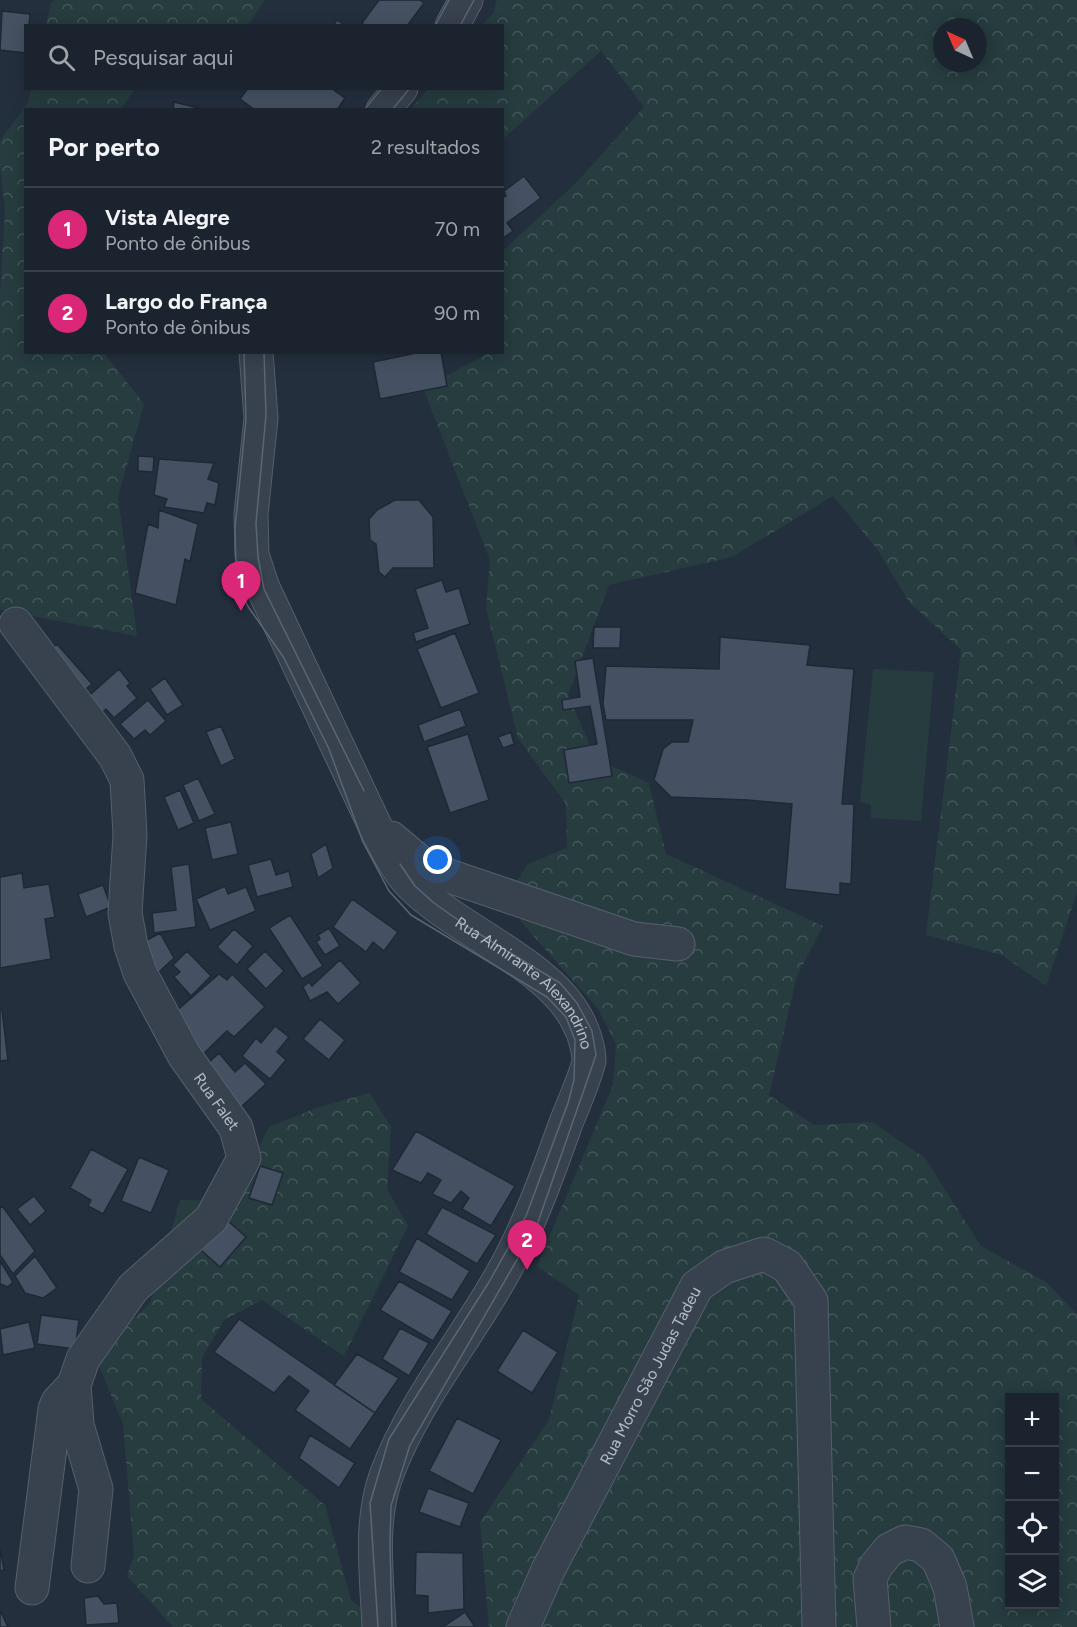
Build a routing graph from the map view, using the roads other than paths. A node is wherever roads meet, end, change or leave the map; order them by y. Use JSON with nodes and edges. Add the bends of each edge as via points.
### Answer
{"nodes":[{"id":1,"x":466,"y":0,"type":"edge"},
{"id":2,"x":453,"y":24,"type":"edge"},
{"id":3,"x":399,"y":90,"type":"edge"},
{"id":4,"x":385,"y":108,"type":"edge"},
{"id":5,"x":256,"y":354,"type":"edge"},
{"id":6,"x":16,"y":624,"type":"edge"},
{"id":7,"x":375,"y":826,"type":"junction"},
{"id":8,"x":678,"y":944,"type":"dead end"},
{"id":9,"x":74,"y":1386,"type":"junction"},
{"id":10,"x":88,"y":1566,"type":"dead end"},
{"id":11,"x":32,"y":1588,"type":"dead end"},
{"id":12,"x":379,"y":1627,"type":"edge"},
{"id":13,"x":523,"y":1627,"type":"edge"},
{"id":14,"x":819,"y":1627,"type":"edge"},
{"id":15,"x":874,"y":1627,"type":"edge"},
{"id":16,"x":957,"y":1627,"type":"edge"}],
"edges":[{"from":1,"to":2,"type":"street"},
{"from":3,"to":4,"type":"street"},
{"from":5,"to":7,"type":"street","name":"Rua Almirante Alexandrino","via":[[261,418],[251,514],[252,555],[263,588]]},
{"from":6,"to":9,"type":"street","name":"Rua Falet","via":[[116,756],[127,780],[130,835],[125,914],[131,946],[140,973],[184,1055],[236,1128],[244,1158],[211,1219],[133,1288],[83,1359]]},
{"from":7,"to":8,"type":"street","via":[[423,865],[449,876],[634,939]]},
{"from":7,"to":12,"type":"street","name":"Rua Almirante Alexandrino","via":[[412,886],[545,981],[566,1001],[582,1028],[589,1061],[532,1216],[503,1272],[402,1439],[385,1478],[378,1510],[376,1552]]},
{"from":9,"to":10,"type":"street","name":"Rua Falet","via":[[76,1425],[96,1489]]},
{"from":9,"to":11,"type":"street","via":[[55,1409]]},
{"from":13,"to":14,"type":"street","name":"Rua Morro São Judas Tadeu","via":[[548,1570],[697,1286],[724,1267],[764,1254],[787,1266],[811,1301]]},
{"from":15,"to":16,"type":"street","via":[[870,1579],[889,1550],[905,1542],[921,1545],[938,1559],[950,1587]]}]}
